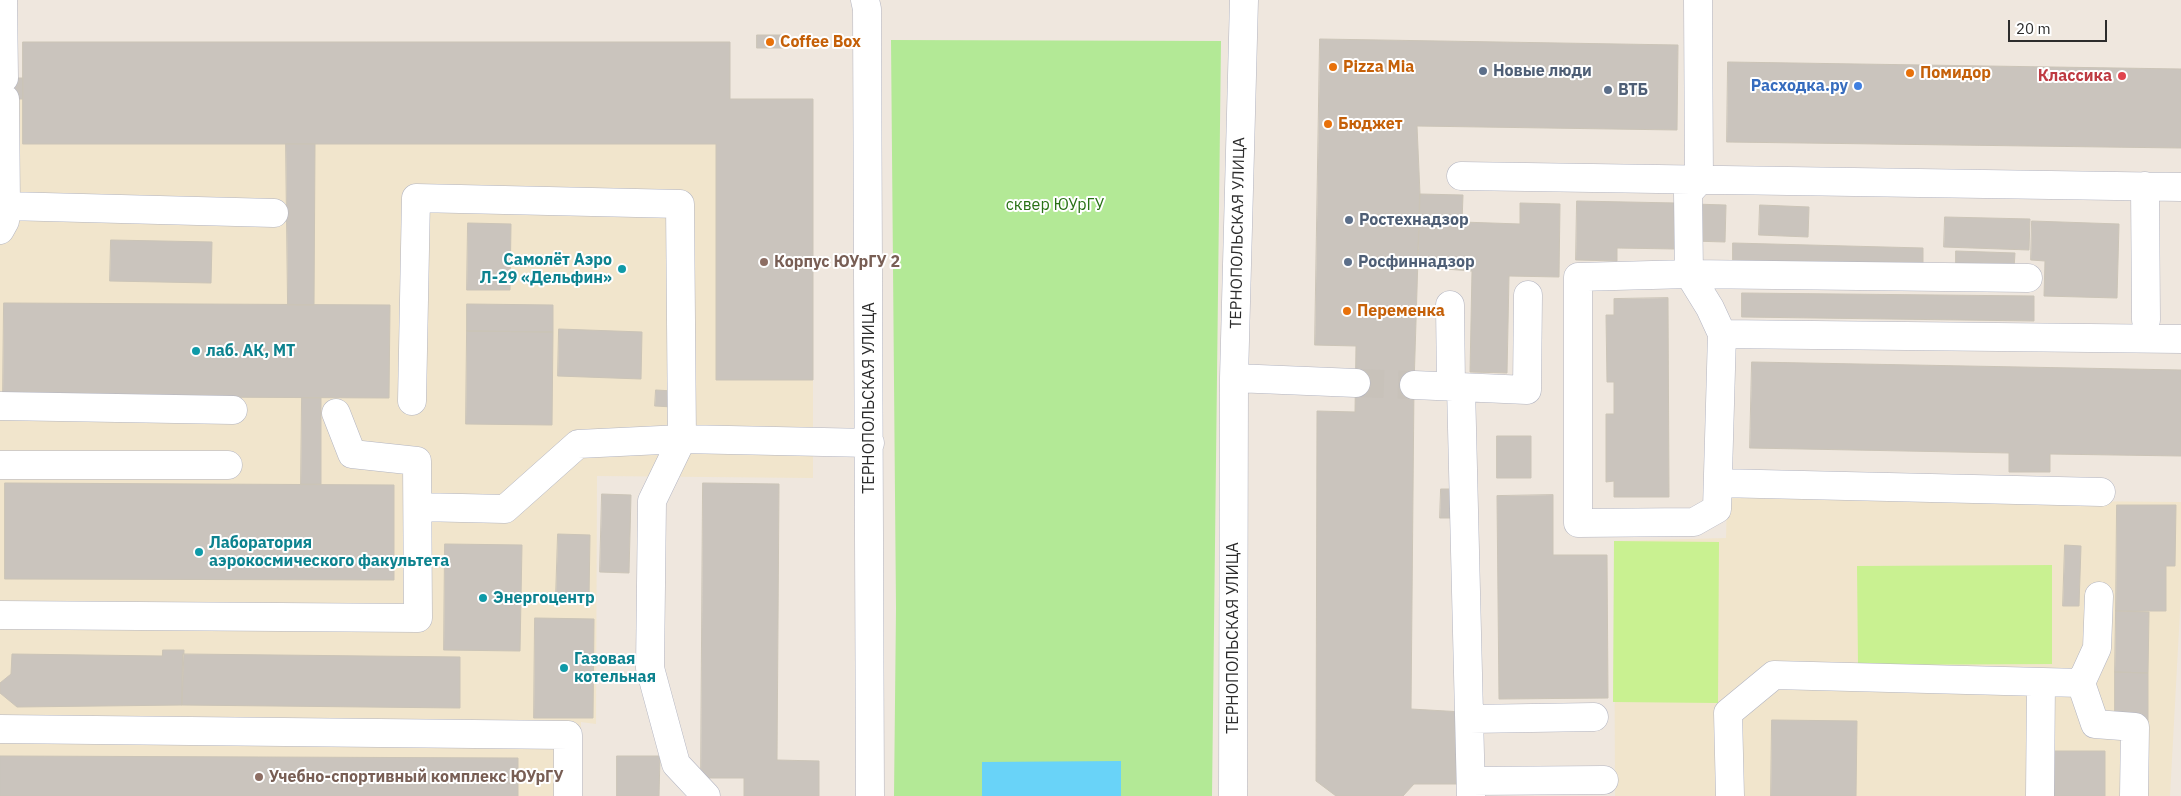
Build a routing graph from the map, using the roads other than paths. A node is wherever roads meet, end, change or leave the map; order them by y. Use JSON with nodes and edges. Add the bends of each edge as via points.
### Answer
{"nodes":[{"id":1,"x":2,"y":0,"type":"edge"},
{"id":2,"x":865,"y":0,"type":"edge"},
{"id":3,"x":1244,"y":0,"type":"edge"},
{"id":4,"x":1698,"y":0,"type":"edge"},
{"id":5,"x":1461,"y":176,"type":"dead end"},
{"id":6,"x":1698,"y":181,"type":"junction"},
{"id":7,"x":2145,"y":186,"type":"junction"},
{"id":8,"x":2181,"y":187,"type":"edge"},
{"id":9,"x":274,"y":213,"type":"dead end"},
{"id":10,"x":3,"y":218,"type":"edge"},
{"id":11,"x":1689,"y":274,"type":"junction"},
{"id":12,"x":2028,"y":278,"type":"dead end"},
{"id":13,"x":1528,"y":295,"type":"dead end"},
{"id":14,"x":1450,"y":305,"type":"dead end"},
{"id":15,"x":2146,"y":320,"type":"dead end"},
{"id":16,"x":1722,"y":334,"type":"junction"},
{"id":17,"x":2181,"y":339,"type":"edge"},
{"id":18,"x":1234,"y":378,"type":"junction"},
{"id":19,"x":1356,"y":383,"type":"tunnel mouth"},
{"id":20,"x":1414,"y":385,"type":"tunnel mouth"},
{"id":21,"x":1456,"y":386,"type":"junction"},
{"id":22,"x":412,"y":401,"type":"dead end"},
{"id":23,"x":0,"y":406,"type":"edge"},
{"id":24,"x":233,"y":410,"type":"dead end"},
{"id":25,"x":336,"y":413,"type":"dead end"},
{"id":26,"x":682,"y":439,"type":"junction"},
{"id":27,"x":870,"y":442,"type":"junction"},
{"id":28,"x":0,"y":465,"type":"edge"},
{"id":29,"x":228,"y":465,"type":"dead end"},
{"id":30,"x":1718,"y":482,"type":"junction"},
{"id":31,"x":2101,"y":492,"type":"dead end"},
{"id":32,"x":418,"y":507,"type":"junction"},
{"id":33,"x":2099,"y":596,"type":"dead end"},
{"id":34,"x":0,"y":615,"type":"edge"},
{"id":35,"x":2041,"y":682,"type":"junction"},
{"id":36,"x":2081,"y":683,"type":"junction"},
{"id":37,"x":1594,"y":717,"type":"dead end"},
{"id":38,"x":1470,"y":719,"type":"junction"},
{"id":39,"x":0,"y":729,"type":"edge"},
{"id":40,"x":1604,"y":780,"type":"dead end"},
{"id":41,"x":1471,"y":788,"type":"edge"},
{"id":42,"x":568,"y":796,"type":"edge"},
{"id":43,"x":706,"y":796,"type":"edge"},
{"id":44,"x":870,"y":796,"type":"edge"},
{"id":45,"x":1232,"y":796,"type":"edge"},
{"id":46,"x":1730,"y":796,"type":"edge"},
{"id":47,"x":2040,"y":796,"type":"edge"},
{"id":48,"x":2134,"y":796,"type":"edge"}],
"edges":[{"from":1,"to":10,"type":"street"},
{"from":2,"to":27,"type":"street","name":"ТЕРНОПОЛЬСКАЯ УЛИЦА"},
{"from":3,"to":18,"type":"street","name":"ТЕРНОПОЛЬСКАЯ УЛИЦА"},
{"from":4,"to":6,"type":"street"},
{"from":5,"to":6,"type":"street"},
{"from":6,"to":7,"type":"street"},
{"from":6,"to":11,"type":"street","via":[[1688,193]]},
{"from":7,"to":8,"type":"street"},
{"from":7,"to":15,"type":"street"},
{"from":9,"to":10,"type":"street"},
{"from":11,"to":12,"type":"street"},
{"from":11,"to":16,"type":"street"},
{"from":11,"to":30,"type":"street","via":[[1578,277],[1578,523],[1694,522],[1717,509]]},
{"from":13,"to":21,"type":"street","via":[[1527,390]]},
{"from":14,"to":21,"type":"street"},
{"from":16,"to":17,"type":"street"},
{"from":16,"to":30,"type":"street"},
{"from":18,"to":19,"type":"street"},
{"from":18,"to":45,"type":"street","name":"ТЕРНОПОЛЬСКАЯ УЛИЦА"},
{"from":20,"to":21,"type":"street"},
{"from":21,"to":38,"type":"street"},
{"from":22,"to":26,"type":"street","via":[[416,198],[680,204]]},
{"from":23,"to":24,"type":"street"},
{"from":25,"to":32,"type":"street","via":[[352,454],[418,461]]},
{"from":26,"to":27,"type":"street"},
{"from":26,"to":32,"type":"street","via":[[578,444],[505,509]]},
{"from":26,"to":43,"type":"street","via":[[652,501],[650,668],[676,764]]},
{"from":27,"to":44,"type":"street","name":"ТЕРНОПОЛЬСКАЯ УЛИЦА"},
{"from":28,"to":29,"type":"street"},
{"from":30,"to":31,"type":"street"},
{"from":32,"to":34,"type":"street","via":[[418,618]]},
{"from":33,"to":36,"type":"street","via":[[2097,648]]},
{"from":35,"to":36,"type":"street"},
{"from":35,"to":46,"type":"street","via":[[1774,676],[1728,713]]},
{"from":35,"to":47,"type":"street"},
{"from":36,"to":48,"type":"street","via":[[2095,724],[2135,727]]},
{"from":37,"to":38,"type":"street"},
{"from":38,"to":41,"type":"street"},
{"from":39,"to":42,"type":"street","via":[[568,735]]},
{"from":40,"to":41,"type":"street"}]}
